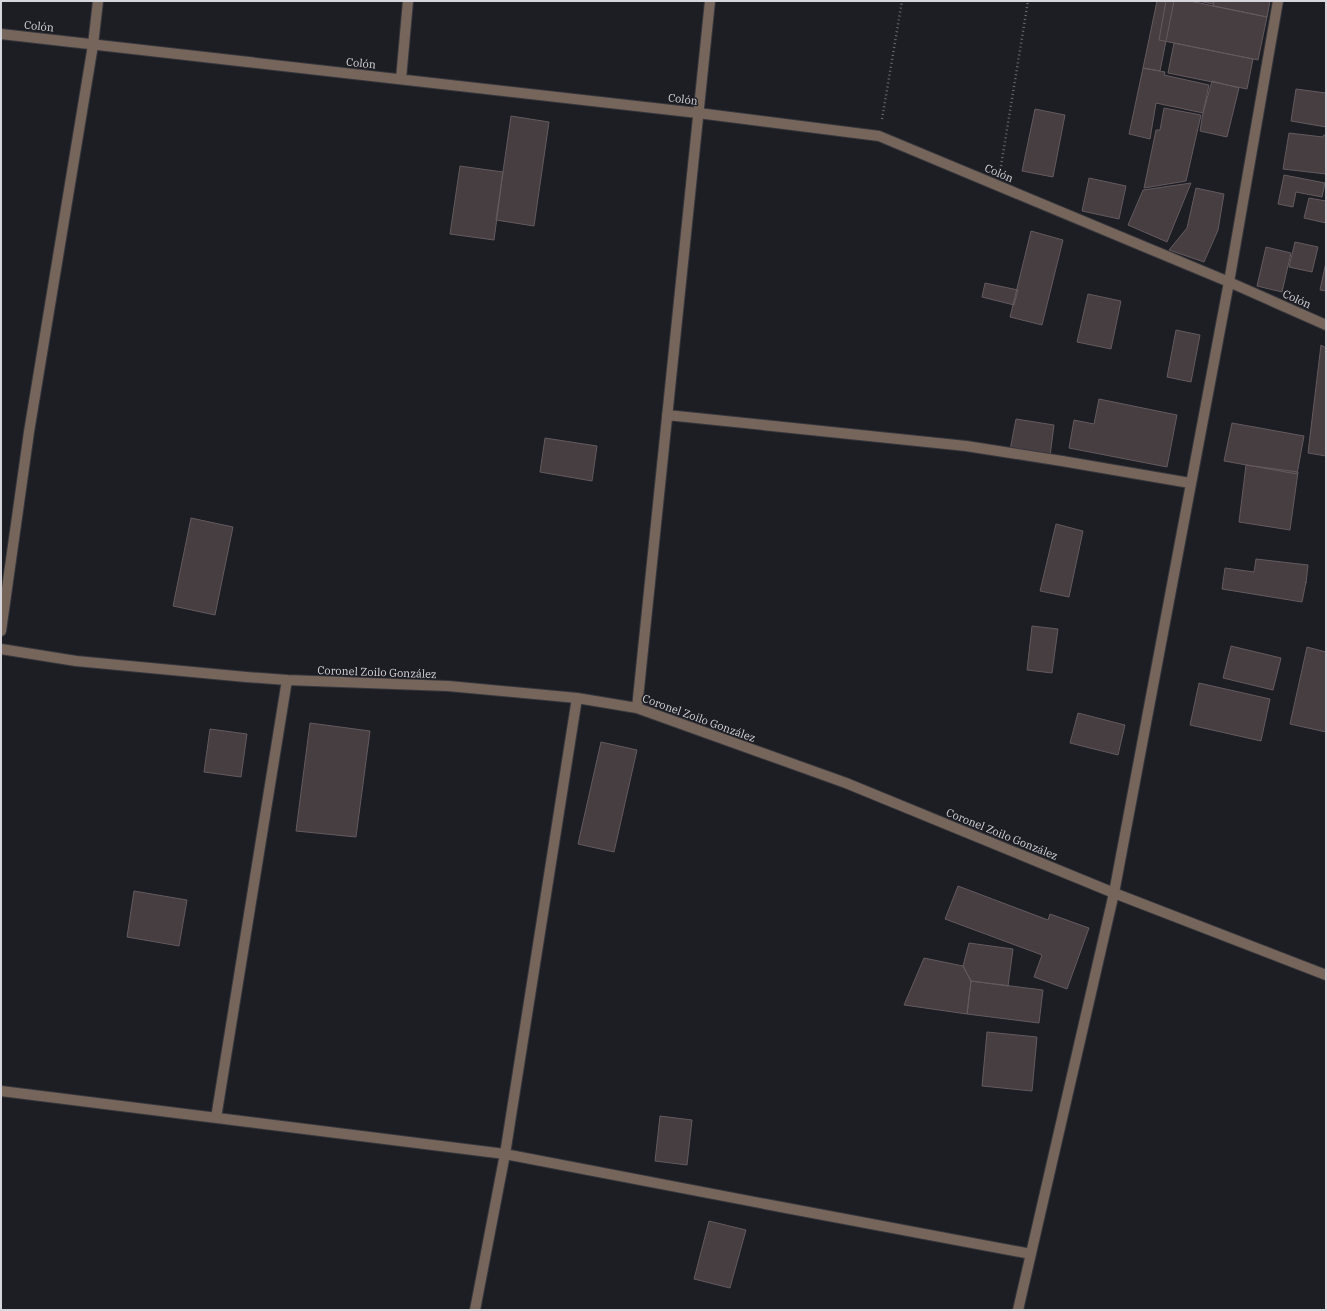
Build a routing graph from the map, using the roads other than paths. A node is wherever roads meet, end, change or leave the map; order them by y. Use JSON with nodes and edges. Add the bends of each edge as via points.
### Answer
{"nodes":[{"id":1,"x":98,"y":1,"type":"edge"},
{"id":2,"x":408,"y":1,"type":"edge"},
{"id":3,"x":710,"y":1,"type":"edge"},
{"id":4,"x":1278,"y":1,"type":"edge"},
{"id":5,"x":1,"y":34,"type":"edge"},
{"id":6,"x":93,"y":44,"type":"junction"},
{"id":7,"x":401,"y":79,"type":"junction"},
{"id":8,"x":698,"y":113,"type":"junction"},
{"id":9,"x":1229,"y":282,"type":"junction"},
{"id":10,"x":1326,"y":325,"type":"edge"},
{"id":11,"x":667,"y":416,"type":"junction"},
{"id":12,"x":1190,"y":483,"type":"junction"},
{"id":13,"x":1,"y":632,"type":"edge"},
{"id":14,"x":1,"y":649,"type":"edge"},
{"id":15,"x":287,"y":680,"type":"junction"},
{"id":16,"x":577,"y":698,"type":"junction"},
{"id":17,"x":637,"y":708,"type":"junction"},
{"id":18,"x":1114,"y":893,"type":"junction"},
{"id":19,"x":1326,"y":975,"type":"edge"},
{"id":20,"x":1,"y":1091,"type":"edge"},
{"id":21,"x":216,"y":1118,"type":"junction"},
{"id":22,"x":505,"y":1154,"type":"junction"},
{"id":23,"x":1031,"y":1254,"type":"junction"},
{"id":24,"x":475,"y":1310,"type":"edge"},
{"id":25,"x":1018,"y":1310,"type":"edge"}],
"edges":[{"from":1,"to":6,"type":"street"},
{"from":2,"to":7,"type":"street"},
{"from":3,"to":8,"type":"street"},
{"from":4,"to":9,"type":"street"},
{"from":5,"to":6,"type":"street","name":"Colón"},
{"from":6,"to":7,"type":"street","name":"Colón"},
{"from":6,"to":13,"type":"street","via":[[29,432]]},
{"from":7,"to":8,"type":"street","name":"Colón"},
{"from":8,"to":9,"type":"street","name":"Colón","via":[[879,136]]},
{"from":8,"to":11,"type":"street"},
{"from":9,"to":10,"type":"street","name":"Colón"},
{"from":9,"to":12,"type":"street"},
{"from":11,"to":12,"type":"street","via":[[966,446]]},
{"from":11,"to":17,"type":"street"},
{"from":12,"to":18,"type":"street"},
{"from":14,"to":15,"type":"street","name":"Coronel Zoilo González","via":[[76,661]]},
{"from":15,"to":16,"type":"street","name":"Coronel Zoilo González","via":[[448,686]]},
{"from":15,"to":21,"type":"street"},
{"from":16,"to":17,"type":"street","name":"Coronel Zoilo González"},
{"from":16,"to":22,"type":"street"},
{"from":17,"to":18,"type":"street","name":"Coronel Zoilo González","via":[[846,783]]},
{"from":18,"to":19,"type":"street","name":"Coronel Zoilo González"},
{"from":18,"to":23,"type":"street"},
{"from":20,"to":21,"type":"street"},
{"from":21,"to":22,"type":"street"},
{"from":22,"to":23,"type":"street"},
{"from":22,"to":24,"type":"street"},
{"from":23,"to":25,"type":"street"}]}
